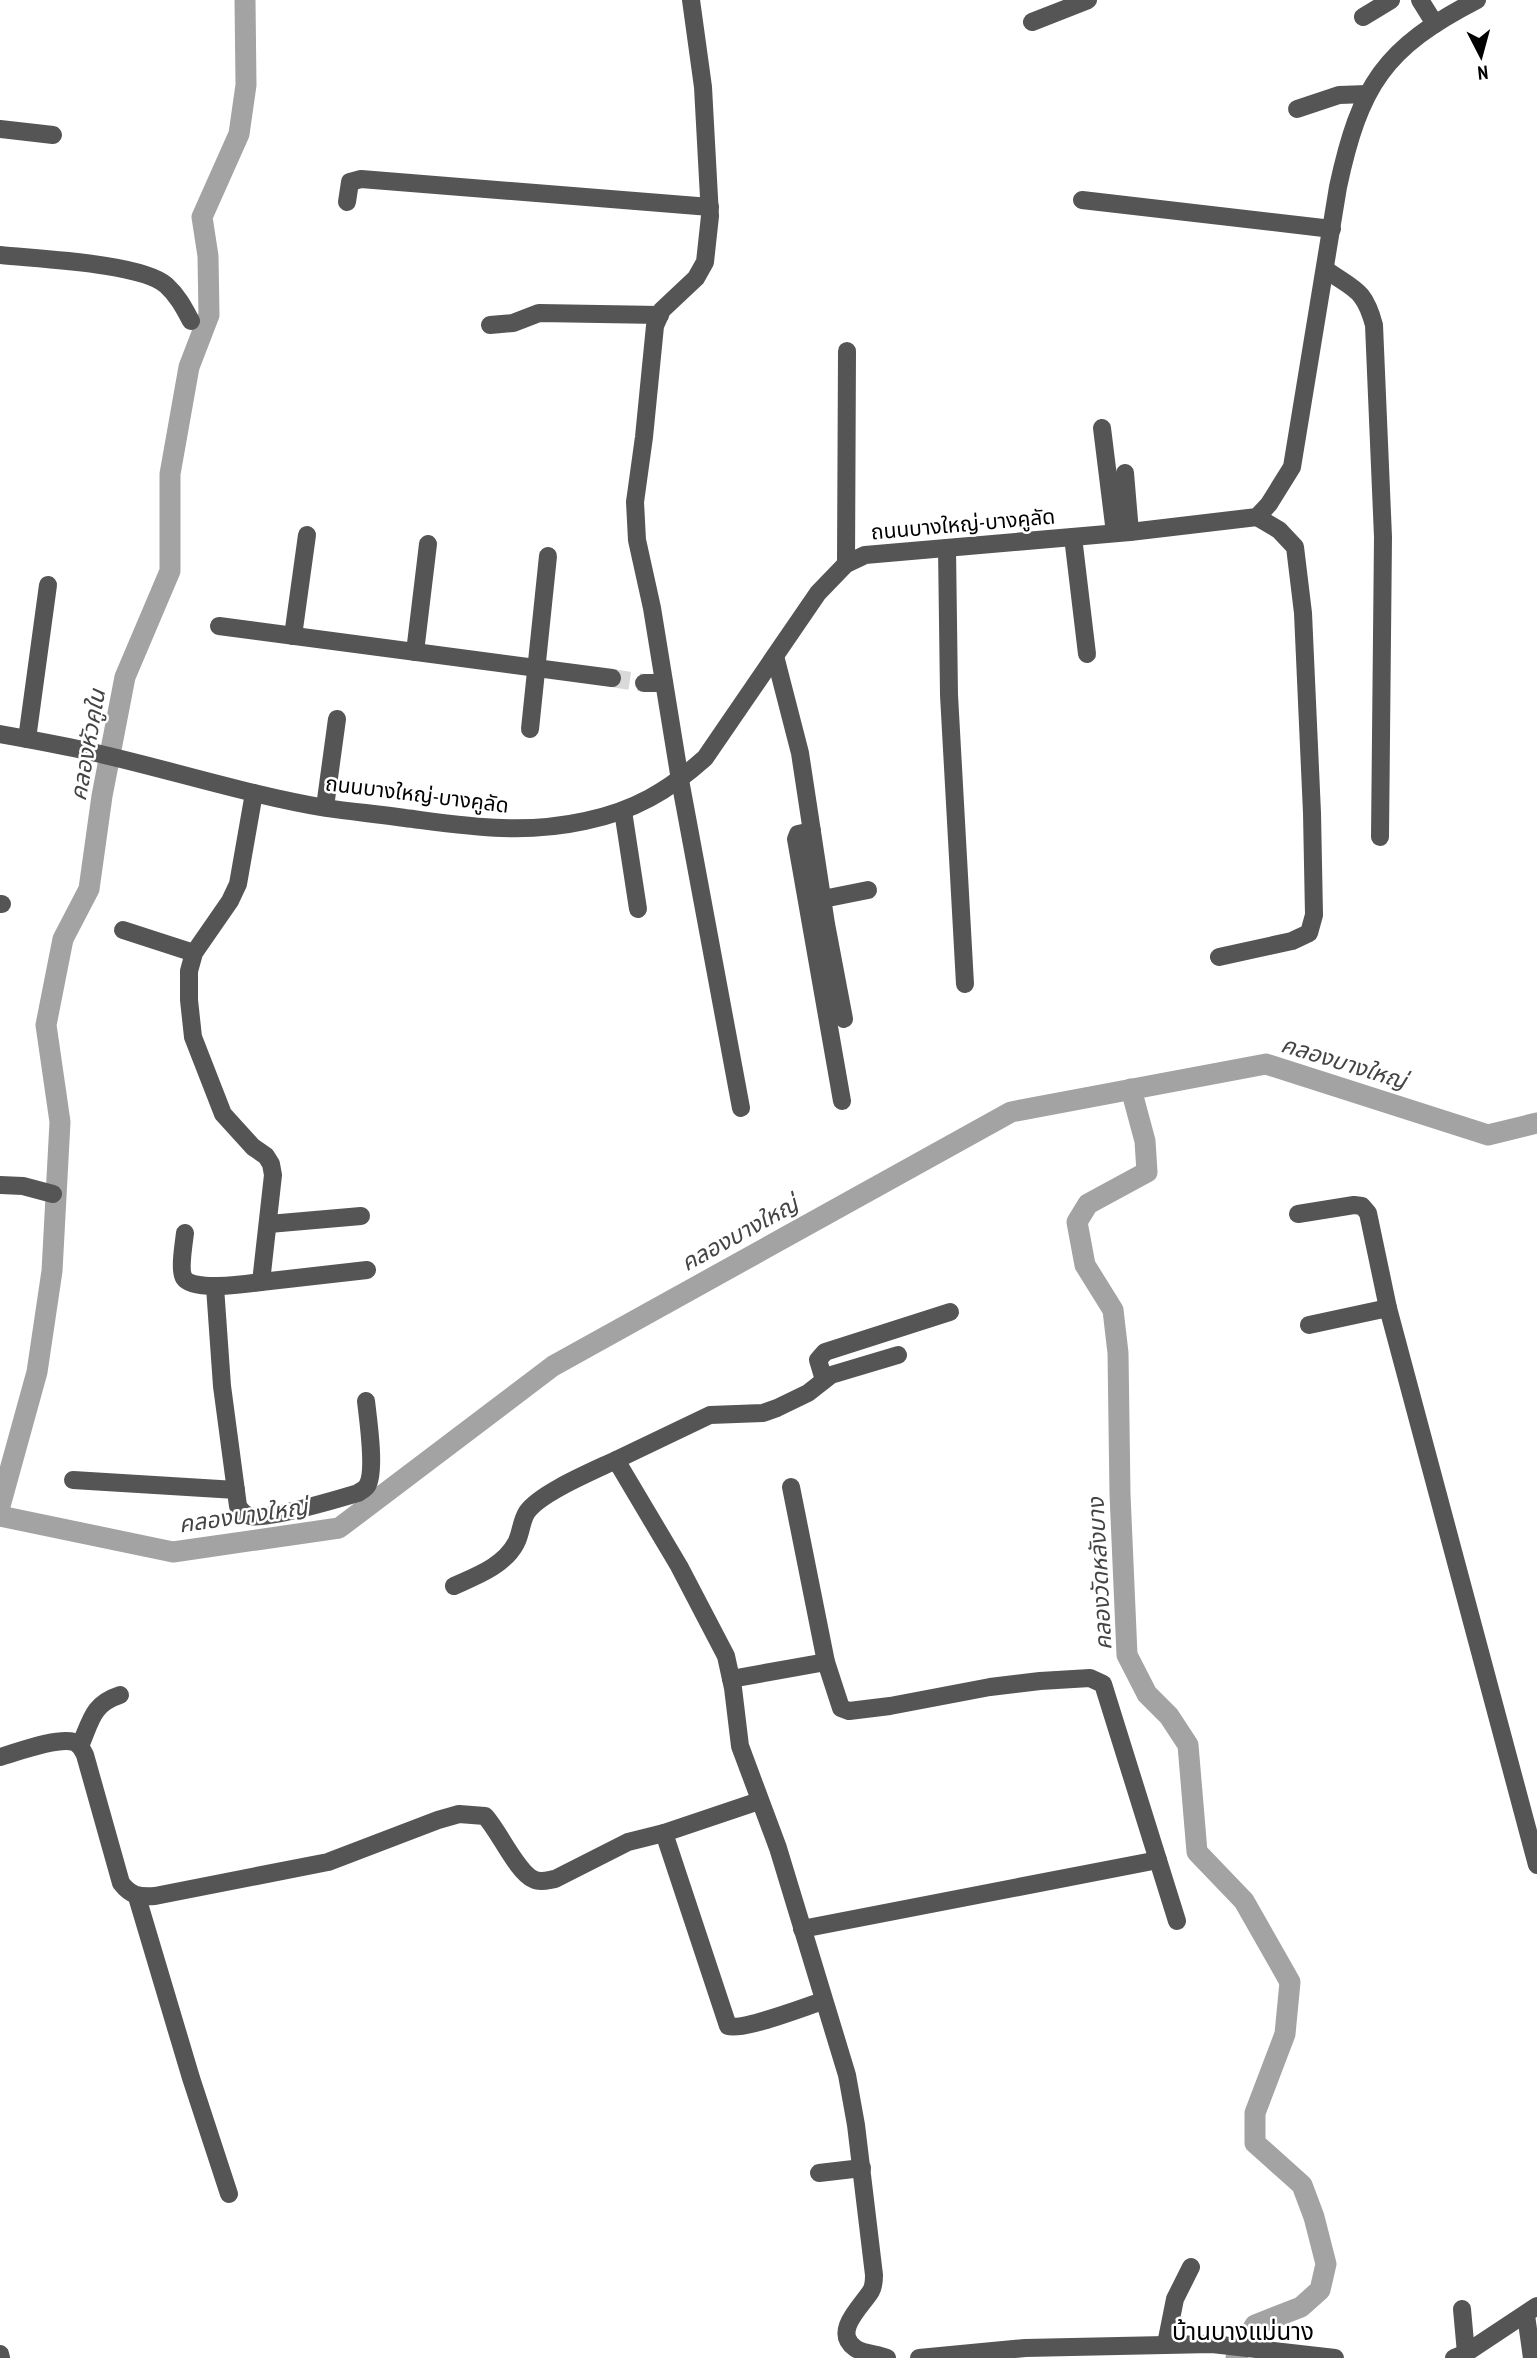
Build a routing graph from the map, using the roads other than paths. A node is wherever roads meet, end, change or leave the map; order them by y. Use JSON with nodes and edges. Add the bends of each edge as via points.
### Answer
{"nodes":[{"id":1,"x":691,"y":0,"type":"edge"},
{"id":2,"x":1088,"y":0,"type":"edge"},
{"id":3,"x":1391,"y":0,"type":"edge"},
{"id":4,"x":1420,"y":0,"type":"edge"},
{"id":5,"x":1478,"y":0,"type":"edge"},
{"id":6,"x":1363,"y":16,"type":"dead end"},
{"id":7,"x":1032,"y":22,"type":"dead end"},
{"id":8,"x":1435,"y":24,"type":"junction"},
{"id":9,"x":1367,"y":94,"type":"junction"},
{"id":10,"x":1297,"y":109,"type":"dead end"},
{"id":11,"x":0,"y":129,"type":"edge"},
{"id":12,"x":53,"y":135,"type":"dead end"},
{"id":13,"x":1082,"y":200,"type":"dead end"},
{"id":14,"x":347,"y":202,"type":"dead end"},
{"id":15,"x":710,"y":207,"type":"junction"},
{"id":16,"x":1332,"y":229,"type":"junction"},
{"id":17,"x":0,"y":255,"type":"edge"},
{"id":18,"x":1325,"y":269,"type":"junction"},
{"id":19,"x":660,"y":315,"type":"junction"},
{"id":20,"x":191,"y":321,"type":"dead end"},
{"id":21,"x":490,"y":325,"type":"dead end"},
{"id":22,"x":847,"y":351,"type":"dead end"},
{"id":23,"x":1102,"y":428,"type":"dead end"},
{"id":24,"x":1125,"y":473,"type":"dead end"},
{"id":25,"x":1257,"y":517,"type":"junction"},
{"id":26,"x":1123,"y":533,"type":"junction"},
{"id":27,"x":307,"y":535,"type":"dead end"},
{"id":28,"x":1073,"y":537,"type":"junction"},
{"id":29,"x":428,"y":544,"type":"dead end"},
{"id":30,"x":947,"y":548,"type":"junction"},
{"id":31,"x":548,"y":556,"type":"dead end"},
{"id":32,"x":846,"y":564,"type":"junction"},
{"id":33,"x":48,"y":585,"type":"dead end"},
{"id":34,"x":219,"y":626,"type":"dead end"},
{"id":35,"x":293,"y":636,"type":"junction"},
{"id":36,"x":415,"y":652,"type":"junction"},
{"id":37,"x":1087,"y":654,"type":"dead end"},
{"id":38,"x":775,"y":656,"type":"junction"},
{"id":39,"x":537,"y":668,"type":"junction"},
{"id":40,"x":612,"y":678,"type":"tunnel mouth"},
{"id":41,"x":644,"y":683,"type":"tunnel mouth"},
{"id":42,"x":664,"y":683,"type":"junction"},
{"id":43,"x":337,"y":719,"type":"dead end"},
{"id":44,"x":530,"y":729,"type":"dead end"},
{"id":45,"x":0,"y":734,"type":"edge"},
{"id":46,"x":27,"y":739,"type":"junction"},
{"id":47,"x":680,"y":780,"type":"junction"},
{"id":48,"x":254,"y":793,"type":"junction"},
{"id":49,"x":325,"y":807,"type":"junction"},
{"id":50,"x":623,"y":811,"type":"junction"},
{"id":51,"x":812,"y":831,"type":"junction"},
{"id":52,"x":1380,"y":837,"type":"dead end"},
{"id":53,"x":868,"y":890,"type":"dead end"},
{"id":54,"x":822,"y":899,"type":"junction"},
{"id":55,"x":638,"y":909,"type":"dead end"},
{"id":56,"x":123,"y":930,"type":"dead end"},
{"id":57,"x":194,"y":953,"type":"junction"},
{"id":58,"x":1219,"y":957,"type":"dead end"},
{"id":59,"x":965,"y":984,"type":"dead end"},
{"id":60,"x":844,"y":1019,"type":"dead end"},
{"id":61,"x":842,"y":1101,"type":"dead end"},
{"id":62,"x":741,"y":1108,"type":"dead end"},
{"id":63,"x":0,"y":1185,"type":"edge"},
{"id":64,"x":53,"y":1194,"type":"dead end"},
{"id":65,"x":1298,"y":1214,"type":"dead end"},
{"id":66,"x":361,"y":1216,"type":"dead end"},
{"id":67,"x":269,"y":1224,"type":"junction"},
{"id":68,"x":184,"y":1233,"type":"dead end"},
{"id":69,"x":367,"y":1270,"type":"dead end"},
{"id":70,"x":261,"y":1282,"type":"junction"},
{"id":71,"x":215,"y":1287,"type":"junction"},
{"id":72,"x":1388,"y":1308,"type":"junction"},
{"id":73,"x":950,"y":1312,"type":"dead end"},
{"id":74,"x":1309,"y":1325,"type":"dead end"},
{"id":75,"x":898,"y":1355,"type":"dead end"},
{"id":76,"x":824,"y":1380,"type":"junction"},
{"id":77,"x":366,"y":1401,"type":"dead end"},
{"id":78,"x":616,"y":1460,"type":"junction"},
{"id":79,"x":73,"y":1480,"type":"dead end"},
{"id":80,"x":791,"y":1488,"type":"dead end"},
{"id":81,"x":236,"y":1490,"type":"junction"},
{"id":82,"x":454,"y":1586,"type":"dead end"},
{"id":83,"x":826,"y":1662,"type":"junction"},
{"id":84,"x":731,"y":1679,"type":"junction"},
{"id":85,"x":120,"y":1695,"type":"dead end"},
{"id":86,"x":80,"y":1746,"type":"junction"},
{"id":87,"x":0,"y":1757,"type":"edge"},
{"id":88,"x":759,"y":1801,"type":"junction"},
{"id":89,"x":664,"y":1833,"type":"junction"},
{"id":90,"x":1158,"y":1860,"type":"junction"},
{"id":91,"x":1537,"y":1865,"type":"edge"},
{"id":92,"x":137,"y":1897,"type":"junction"},
{"id":93,"x":1177,"y":1921,"type":"dead end"},
{"id":94,"x":802,"y":1929,"type":"junction"},
{"id":95,"x":823,"y":2001,"type":"junction"},
{"id":96,"x":862,"y":2168,"type":"junction"},
{"id":97,"x":819,"y":2174,"type":"dead end"},
{"id":98,"x":229,"y":2194,"type":"dead end"},
{"id":99,"x":1191,"y":2267,"type":"dead end"},
{"id":100,"x":1462,"y":2309,"type":"dead end"},
{"id":101,"x":1531,"y":2310,"type":"edge"},
{"id":102,"x":1166,"y":2344,"type":"junction"},
{"id":103,"x":1092,"y":2352,"type":"edge"},
{"id":104,"x":1461,"y":2356,"type":"edge"},
{"id":105,"x":942,"y":2357,"type":"edge"},
{"id":106,"x":887,"y":2358,"type":"edge"},
{"id":107,"x":919,"y":2358,"type":"edge"},
{"id":108,"x":1335,"y":2358,"type":"edge"},
{"id":109,"x":1532,"y":2358,"type":"edge"}],
"edges":[{"from":1,"to":15,"type":"street","via":[[703,87]]},
{"from":2,"to":7,"type":"street"},
{"from":3,"to":6,"type":"street"},
{"from":4,"to":8,"type":"street"},
{"from":5,"to":8,"type":"street"},
{"from":8,"to":9,"type":"street","via":[[1390,61]]},
{"from":9,"to":10,"type":"street","via":[[1339,94]]},
{"from":9,"to":16,"type":"street","via":[[1348,142]]},
{"from":11,"to":12,"type":"street"},
{"from":13,"to":16,"type":"street"},
{"from":14,"to":15,"type":"street","via":[[350,182],[361,179]]},
{"from":15,"to":19,"type":"street","via":[[705,262]]},
{"from":16,"to":18,"type":"street"},
{"from":17,"to":20,"type":"street","via":[[133,270],[164,284]]},
{"from":18,"to":25,"type":"street","via":[[1292,467]]},
{"from":18,"to":52,"type":"street","via":[[1353,286],[1368,303],[1374,325],[1382,537]]},
{"from":19,"to":21,"type":"street","via":[[539,313],[513,323]]},
{"from":19,"to":42,"type":"street","via":[[654,326],[635,502],[637,540]]},
{"from":22,"to":32,"type":"street"},
{"from":23,"to":26,"type":"street"},
{"from":24,"to":26,"type":"street"},
{"from":25,"to":26,"type":"street","name":"ถนนบางใหญ่-บางคูลัด"},
{"from":25,"to":58,"type":"street","via":[[1295,547],[1303,626],[1314,915],[1309,933],[1292,941]]},
{"from":26,"to":28,"type":"street","name":"ถนนบางใหญ่-บางคูลัด"},
{"from":27,"to":35,"type":"street"},
{"from":28,"to":30,"type":"street","name":"ถนนบางใหญ่-บางคูลัด"},
{"from":28,"to":37,"type":"street"},
{"from":29,"to":36,"type":"street"},
{"from":30,"to":32,"type":"street","name":"ถนนบางใหญ่-บางคูลัด","via":[[865,555]]},
{"from":30,"to":59,"type":"street","via":[[949,695]]},
{"from":31,"to":39,"type":"street"},
{"from":32,"to":38,"type":"street","name":"ถนนบางใหญ่-บางคูลัด","via":[[818,593]]},
{"from":33,"to":46,"type":"street"},
{"from":34,"to":35,"type":"street"},
{"from":35,"to":36,"type":"street"},
{"from":36,"to":39,"type":"street"},
{"from":38,"to":47,"type":"street","name":"ถนนบางใหญ่-บางคูลัด","via":[[705,758]]},
{"from":38,"to":51,"type":"street","via":[[800,752]]},
{"from":39,"to":40,"type":"street"},
{"from":39,"to":44,"type":"street"},
{"from":41,"to":42,"type":"street"},
{"from":42,"to":47,"type":"street"},
{"from":43,"to":49,"type":"street"},
{"from":45,"to":46,"type":"street","name":"ถนนบางใหญ่-บางคูลัด"},
{"from":46,"to":48,"type":"street","name":"ถนนบางใหญ่-บางคูลัด"},
{"from":47,"to":50,"type":"street","name":"ถนนบางใหญ่-บางคูลัด"},
{"from":47,"to":62,"type":"street"},
{"from":48,"to":49,"type":"street","name":"ถนนบางใหญ่-บางคูลัด"},
{"from":48,"to":57,"type":"street","via":[[238,884]]},
{"from":49,"to":50,"type":"street","name":"ถนนบางใหญ่-บางคูลัด","via":[[503,830],[541,828]]},
{"from":50,"to":55,"type":"street"},
{"from":51,"to":54,"type":"street"},
{"from":51,"to":61,"type":"street","via":[[796,837]]},
{"from":53,"to":54,"type":"street"},
{"from":54,"to":60,"type":"street"},
{"from":56,"to":57,"type":"street"},
{"from":57,"to":67,"type":"street","via":[[189,971],[193,1037],[223,1114],[271,1164]]},
{"from":63,"to":64,"type":"street"},
{"from":65,"to":72,"type":"street","via":[[1362,1206],[1368,1213]]},
{"from":66,"to":67,"type":"street"},
{"from":67,"to":70,"type":"street"},
{"from":68,"to":71,"type":"street","via":[[183,1277]]},
{"from":69,"to":70,"type":"street"},
{"from":70,"to":71,"type":"street"},
{"from":71,"to":81,"type":"street"},
{"from":72,"to":74,"type":"street"},
{"from":72,"to":91,"type":"street"},
{"from":73,"to":76,"type":"street","via":[[825,1352],[818,1360]]},
{"from":75,"to":76,"type":"street"},
{"from":76,"to":78,"type":"street","via":[[776,1408],[745,1415],[710,1415]]},
{"from":77,"to":81,"type":"street","via":[[370,1475],[367,1486],[358,1493],[252,1517],[238,1506]]},
{"from":78,"to":82,"type":"street","via":[[538,1501],[526,1513],[509,1553]]},
{"from":78,"to":84,"type":"street","via":[[712,1626]]},
{"from":79,"to":81,"type":"street"},
{"from":80,"to":83,"type":"street"},
{"from":83,"to":84,"type":"street"},
{"from":83,"to":90,"type":"street","via":[[841,1708],[849,1711],[990,1687],[1090,1678],[1102,1684]]},
{"from":84,"to":88,"type":"street","via":[[740,1746]]},
{"from":85,"to":86,"type":"street","via":[[96,1709]]},
{"from":86,"to":87,"type":"street","via":[[58,1742]]},
{"from":86,"to":92,"type":"street","via":[[121,1883]]},
{"from":88,"to":89,"type":"street"},
{"from":88,"to":94,"type":"street"},
{"from":89,"to":92,"type":"street","via":[[628,1842],[555,1879],[542,1881],[522,1871],[485,1816],[459,1814],[328,1862]]},
{"from":89,"to":95,"type":"street","via":[[728,2026],[747,2025]]},
{"from":90,"to":93,"type":"street"},
{"from":90,"to":94,"type":"street"},
{"from":92,"to":98,"type":"street"},
{"from":94,"to":95,"type":"street"},
{"from":95,"to":96,"type":"street","via":[[846,2075]]},
{"from":96,"to":97,"type":"street"},
{"from":96,"to":106,"type":"street","via":[[874,2282],[849,2321],[848,2332],[859,2351]]},
{"from":99,"to":102,"type":"street","via":[[1175,2299]]},
{"from":100,"to":104,"type":"street"},
{"from":101,"to":104,"type":"street"},
{"from":101,"to":109,"type":"street"},
{"from":102,"to":103,"type":"street"},
{"from":102,"to":108,"type":"street","via":[[1212,2344]]},
{"from":103,"to":105,"type":"street"},
{"from":105,"to":107,"type":"street"}]}
